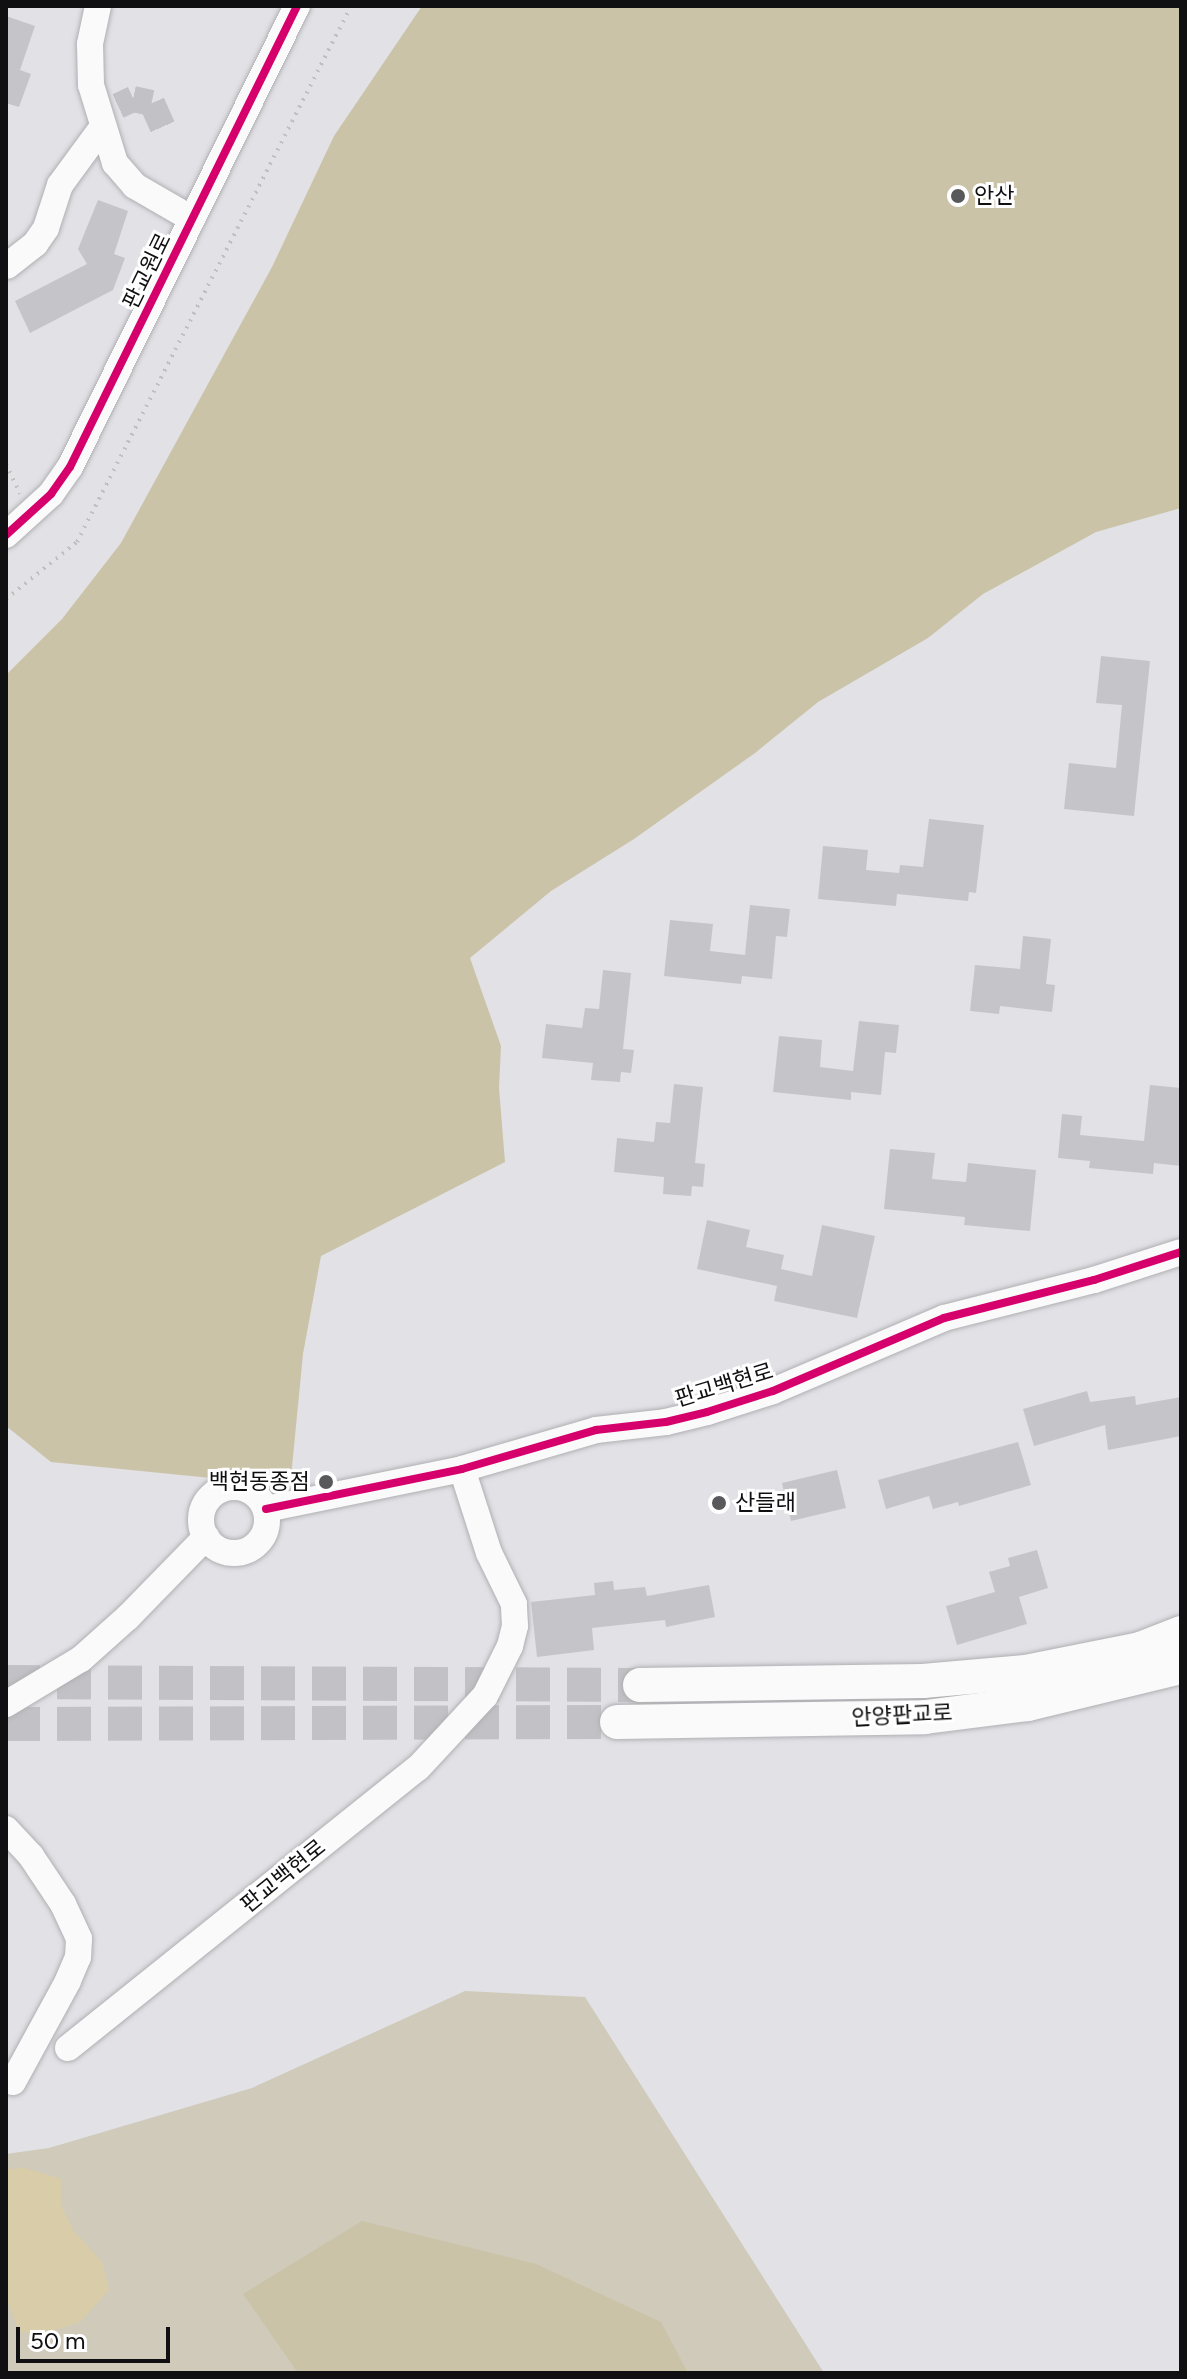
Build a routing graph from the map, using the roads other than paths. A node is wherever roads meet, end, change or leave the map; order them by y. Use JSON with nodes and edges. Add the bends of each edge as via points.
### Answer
{"nodes":[{"id":1,"x":98,"y":6,"type":"edge"},
{"id":2,"x":297,"y":6,"type":"edge"},
{"id":3,"x":106,"y":117,"type":"junction"},
{"id":4,"x":192,"y":219,"type":"junction"},
{"id":5,"x":7,"y":266,"type":"edge"},
{"id":6,"x":6,"y":535,"type":"edge"},
{"id":7,"x":1181,"y":1252,"type":"edge"},
{"id":8,"x":462,"y":1469,"type":"junction"},
{"id":9,"x":266,"y":1509,"type":"junction"},
{"id":10,"x":206,"y":1537,"type":"junction"},
{"id":11,"x":1181,"y":1633,"type":"edge"},
{"id":12,"x":1181,"y":1667,"type":"edge"},
{"id":13,"x":640,"y":1685,"type":"tunnel mouth"},
{"id":14,"x":6,"y":1704,"type":"edge"},
{"id":15,"x":617,"y":1722,"type":"tunnel mouth"},
{"id":16,"x":6,"y":1829,"type":"edge"},
{"id":17,"x":68,"y":2048,"type":"dead end"},
{"id":18,"x":13,"y":2082,"type":"dead end"}],
"edges":[{"from":1,"to":3,"type":"street","via":[[89,66]]},
{"from":2,"to":4,"type":"street","name":"판교원로"},
{"from":3,"to":4,"type":"street","via":[[123,174]]},
{"from":3,"to":5,"type":"street","via":[[60,185],[41,236]]},
{"from":4,"to":6,"type":"street","name":"판교원로","via":[[70,467],[51,494]]},
{"from":7,"to":8,"type":"street","name":"판교백현로","via":[[944,1318],[773,1391],[707,1412],[596,1430]]},
{"from":8,"to":9,"type":"street","name":"판교백현로"},
{"from":8,"to":17,"type":"street","name":"판교백현로","via":[[489,1553],[514,1604],[510,1646],[485,1696],[418,1768]]},
{"from":9,"to":10,"type":"street","via":[[262,1538],[247,1551],[219,1550]]},
{"from":9,"to":10,"type":"street","via":[[253,1492],[220,1489],[204,1505]]},
{"from":10,"to":14,"type":"street","via":[[81,1659]]},
{"from":11,"to":13,"type":"main road","name":"안양판교로","via":[[1140,1649],[1026,1672],[923,1681]]},
{"from":12,"to":15,"type":"main road","name":"안양판교로","via":[[1028,1704],[925,1717]]},
{"from":16,"to":18,"type":"street","via":[[63,1904],[79,1939],[68,1981]]}]}
